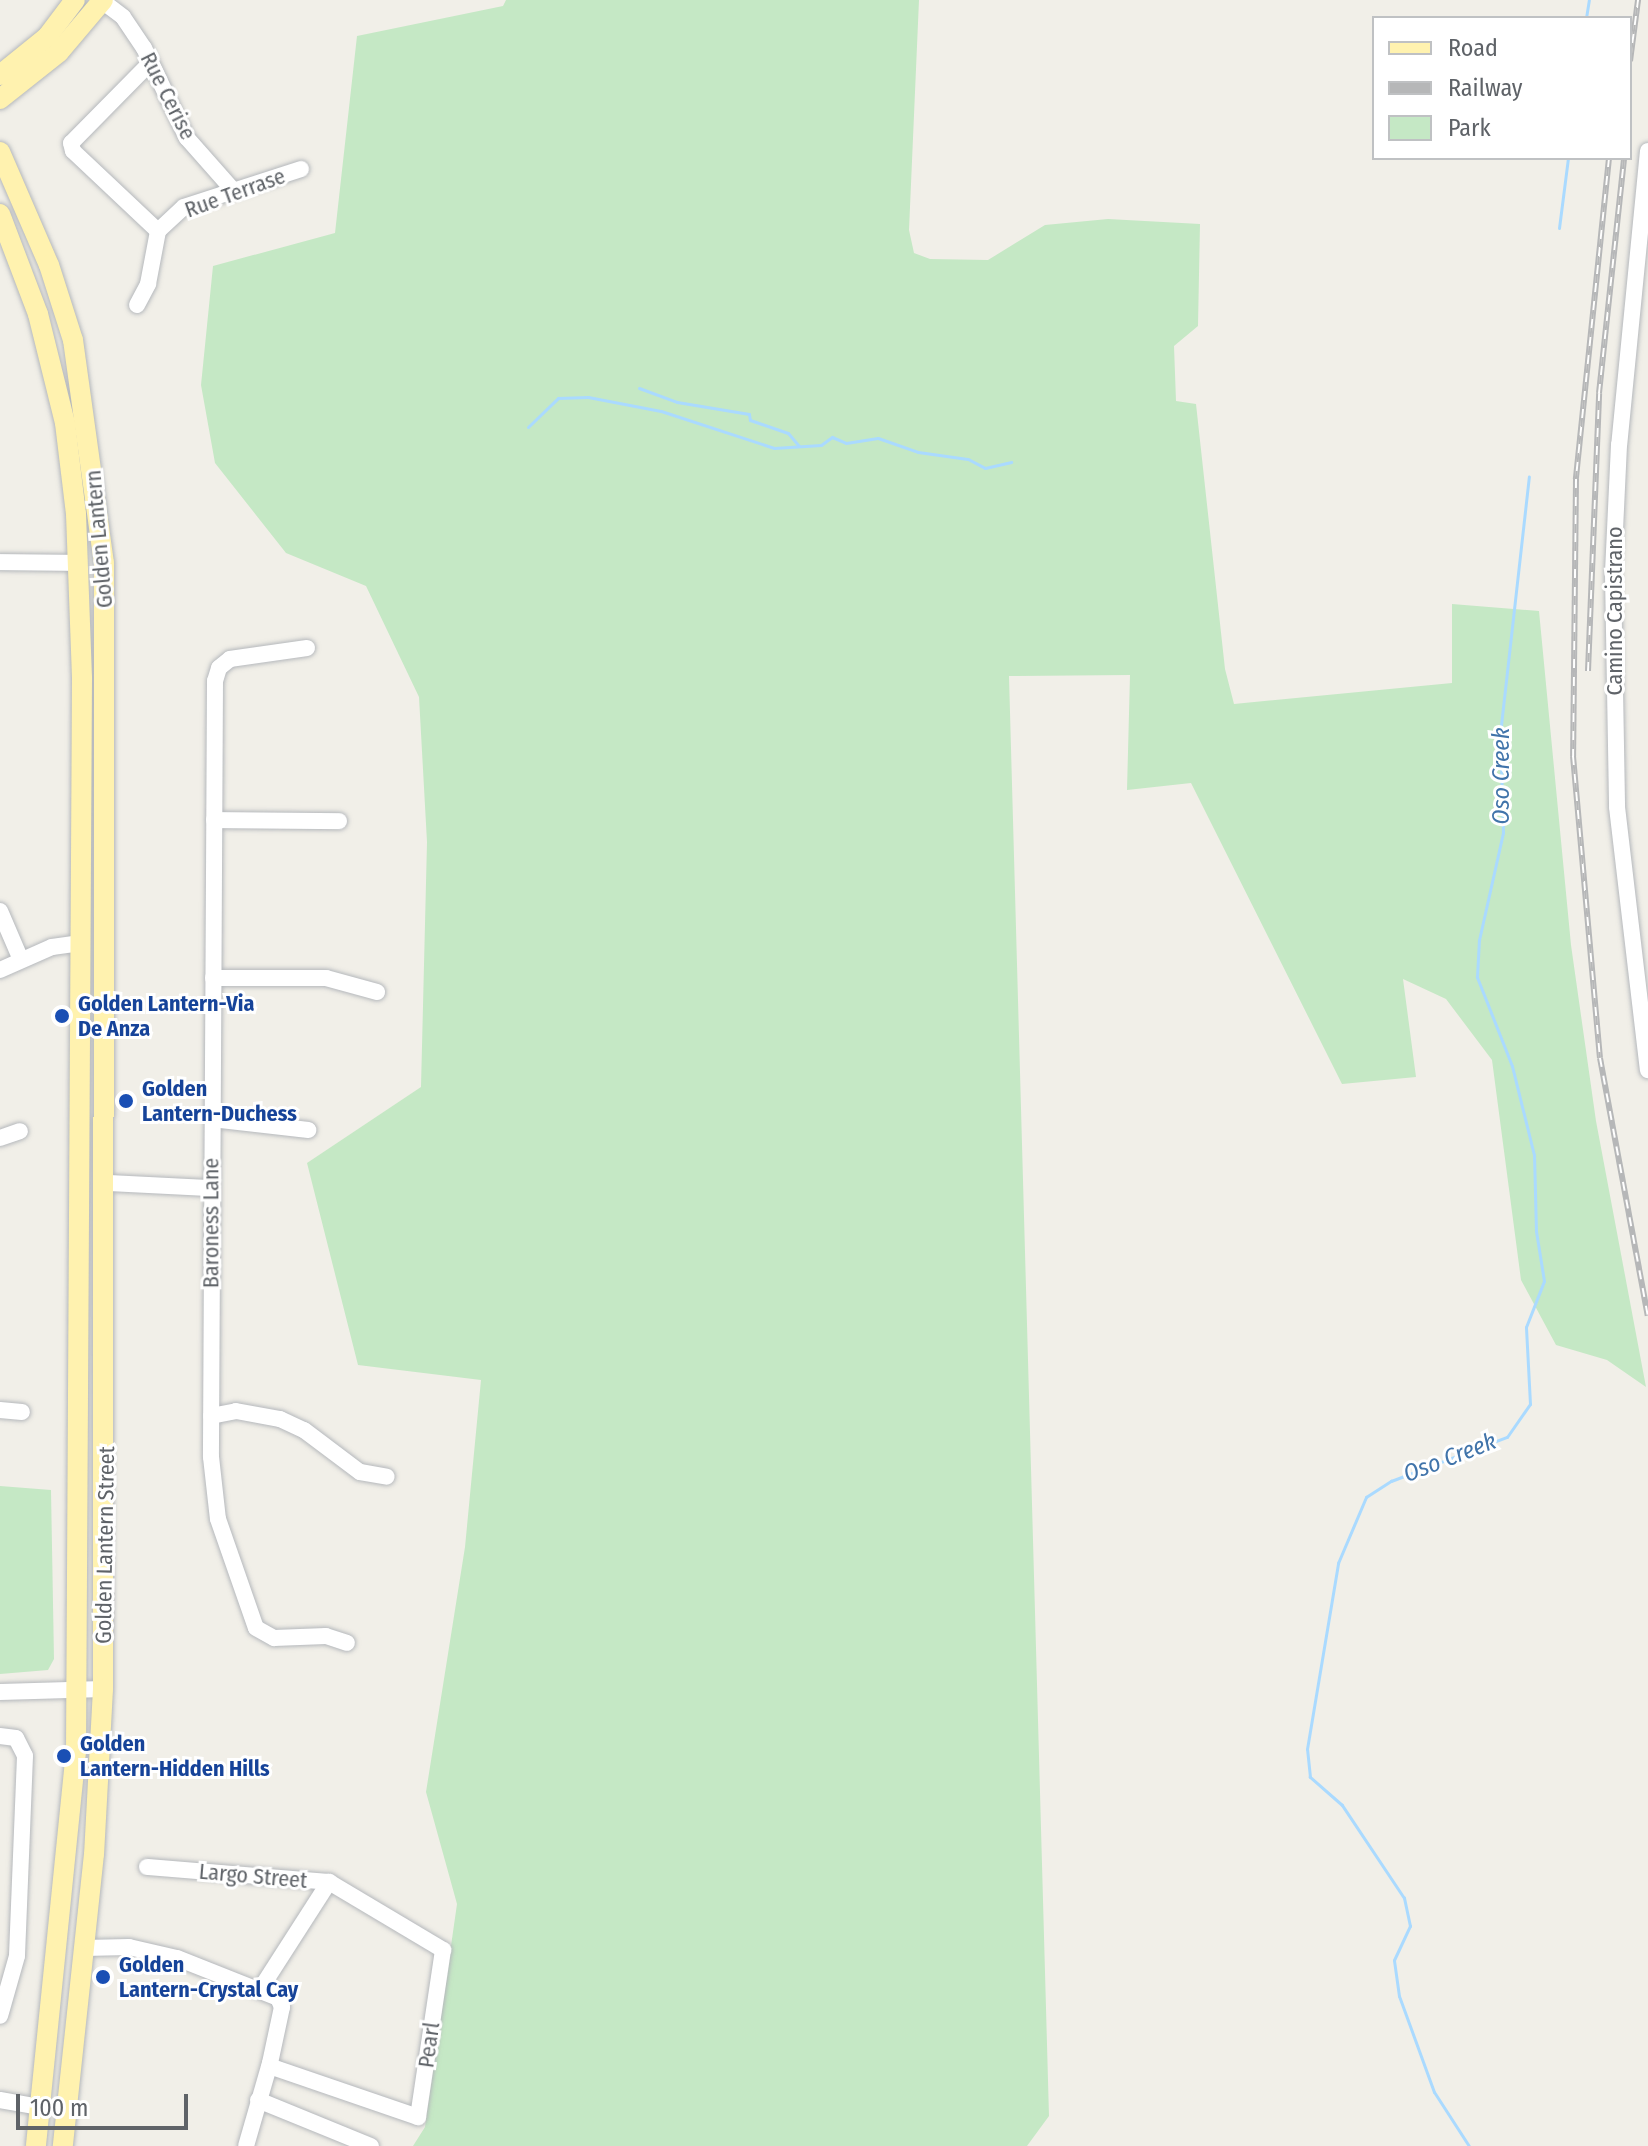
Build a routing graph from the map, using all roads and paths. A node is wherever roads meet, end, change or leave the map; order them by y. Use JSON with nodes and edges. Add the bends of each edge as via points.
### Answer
{"nodes":[{"id":1,"x":75,"y":0,"type":"edge"},
{"id":2,"x":102,"y":0,"type":"edge"},
{"id":3,"x":149,"y":64,"type":"junction"},
{"id":4,"x":0,"y":75,"type":"edge"},
{"id":5,"x":0,"y":99,"type":"edge"},
{"id":6,"x":1648,"y":151,"type":"edge"},
{"id":7,"x":0,"y":152,"type":"edge"},
{"id":8,"x":301,"y":169,"type":"dead end"},
{"id":9,"x":233,"y":190,"type":"junction"},
{"id":10,"x":0,"y":214,"type":"edge"},
{"id":11,"x":158,"y":231,"type":"junction"},
{"id":12,"x":137,"y":305,"type":"dead end"},
{"id":13,"x":92,"y":459,"type":"junction"},
{"id":14,"x":0,"y":562,"type":"edge"},
{"id":15,"x":78,"y":563,"type":"junction"},
{"id":16,"x":307,"y":648,"type":"dead end"},
{"id":17,"x":106,"y":663,"type":"junction"},
{"id":18,"x":214,"y":820,"type":"junction"},
{"id":19,"x":339,"y":821,"type":"dead end"},
{"id":20,"x":104,"y":909,"type":"junction"},
{"id":21,"x":0,"y":911,"type":"edge"},
{"id":22,"x":106,"y":942,"type":"joint"},
{"id":23,"x":81,"y":943,"type":"junction"},
{"id":24,"x":21,"y":960,"type":"junction"},
{"id":25,"x":106,"y":966,"type":"junction"},
{"id":26,"x":0,"y":970,"type":"edge"},
{"id":27,"x":213,"y":978,"type":"junction"},
{"id":28,"x":377,"y":992,"type":"dead end"},
{"id":29,"x":1648,"y":1070,"type":"edge"},
{"id":30,"x":212,"y":1119,"type":"junction"},
{"id":31,"x":308,"y":1130,"type":"dead end"},
{"id":32,"x":20,"y":1131,"type":"dead end"},
{"id":33,"x":0,"y":1138,"type":"edge"},
{"id":34,"x":80,"y":1156,"type":"junction"},
{"id":35,"x":107,"y":1183,"type":"junction"},
{"id":36,"x":210,"y":1188,"type":"junction"},
{"id":37,"x":80,"y":1221,"type":"junction"},
{"id":38,"x":0,"y":1410,"type":"edge"},
{"id":39,"x":22,"y":1412,"type":"dead end"},
{"id":40,"x":211,"y":1416,"type":"junction"},
{"id":41,"x":387,"y":1477,"type":"dead end"},
{"id":42,"x":347,"y":1643,"type":"dead end"},
{"id":43,"x":77,"y":1688,"type":"junction"},
{"id":44,"x":103,"y":1689,"type":"junction"},
{"id":45,"x":0,"y":1692,"type":"edge"},
{"id":46,"x":0,"y":1736,"type":"edge"},
{"id":47,"x":147,"y":1867,"type":"dead end"},
{"id":48,"x":329,"y":1882,"type":"junction"},
{"id":49,"x":84,"y":1948,"type":"junction"},
{"id":50,"x":261,"y":1988,"type":"junction"},
{"id":51,"x":0,"y":2016,"type":"edge"},
{"id":52,"x":269,"y":2066,"type":"junction"},
{"id":53,"x":0,"y":2100,"type":"edge"},
{"id":54,"x":258,"y":2100,"type":"junction"},
{"id":55,"x":40,"y":2107,"type":"junction"},
{"id":56,"x":36,"y":2146,"type":"edge"},
{"id":57,"x":63,"y":2146,"type":"edge"},
{"id":58,"x":246,"y":2146,"type":"edge"},
{"id":59,"x":371,"y":2146,"type":"edge"}],
"edges":[{"from":1,"to":4,"type":"main road","via":[[47,37]]},
{"from":2,"to":3,"type":"street","name":"Rue Cerise","via":[[123,17]]},
{"from":2,"to":5,"type":"main road","via":[[59,52]]},
{"from":3,"to":9,"type":"street","name":"Rue Cerise","via":[[187,138]]},
{"from":3,"to":11,"type":"street","via":[[74,136],[73,151]]},
{"from":6,"to":29,"type":"street","name":"Camino Capistrano","via":[[1619,445],[1613,574],[1617,807]]},
{"from":7,"to":13,"type":"main road","name":"Golden Lantern","via":[[49,265],[73,340]]},
{"from":8,"to":9,"type":"street","name":"Rue Terrase"},
{"from":9,"to":11,"type":"street","name":"Rue Terrase","via":[[184,207]]},
{"from":10,"to":15,"type":"main road","name":"Golden Lantern","via":[[38,314],[65,423]]},
{"from":11,"to":12,"type":"street","name":"Rue Terrase","via":[[148,284]]},
{"from":13,"to":15,"type":"main road","via":[[93,542]]},
{"from":13,"to":17,"type":"main road","name":"Golden Lantern","via":[[104,563]]},
{"from":14,"to":15,"type":"street"},
{"from":15,"to":17,"type":"main road","via":[[91,571],[96,636]]},
{"from":15,"to":23,"type":"main road","name":"Golden Lantern"},
{"from":16,"to":18,"type":"street","name":"Baroness Lane","via":[[230,659],[219,668]]},
{"from":17,"to":20,"type":"main road","name":"Golden Lantern"},
{"from":18,"to":19,"type":"street"},
{"from":18,"to":27,"type":"street","name":"Baroness Lane"},
{"from":20,"to":22,"type":"main road","name":"Golden Lantern"},
{"from":20,"to":23,"type":"main road","via":[[93,915]]},
{"from":21,"to":24,"type":"street"},
{"from":22,"to":25,"type":"main road","name":"Golden Lantern Street"},
{"from":23,"to":24,"type":"street"},
{"from":23,"to":25,"type":"main road"},
{"from":23,"to":34,"type":"main road","name":"Golden Lantern Street"},
{"from":24,"to":26,"type":"street"},
{"from":25,"to":35,"type":"main road","name":"Golden Lantern Street"},
{"from":27,"to":28,"type":"street","via":[[326,978]]},
{"from":27,"to":30,"type":"street","name":"Baroness Lane"},
{"from":30,"to":31,"type":"street"},
{"from":30,"to":36,"type":"street","name":"Baroness Lane"},
{"from":32,"to":33,"type":"street"},
{"from":34,"to":35,"type":"main road","via":[[93,1166],[94,1177]]},
{"from":34,"to":37,"type":"main road","name":"Golden Lantern Street"},
{"from":35,"to":36,"type":"street"},
{"from":35,"to":37,"type":"main road","via":[[94,1211]]},
{"from":35,"to":44,"type":"main road","name":"Golden Lantern Street"},
{"from":36,"to":40,"type":"street","name":"Baroness Lane"},
{"from":37,"to":43,"type":"main road","name":"Golden Lantern Street"},
{"from":38,"to":39,"type":"street"},
{"from":40,"to":41,"type":"street","via":[[236,1411],[280,1419],[304,1430],[360,1472]]},
{"from":40,"to":42,"type":"street","name":"Baroness Lane","via":[[216,1508],[251,1621],[274,1638],[326,1636]]},
{"from":43,"to":44,"type":"street"},
{"from":43,"to":45,"type":"street"},
{"from":43,"to":55,"type":"main road","name":"Golden Lantern Street","via":[[74,1785]]},
{"from":44,"to":49,"type":"main road","name":"Golden Lantern Street"},
{"from":46,"to":51,"type":"street","via":[[16,1738],[25,1756],[17,1956]]},
{"from":47,"to":48,"type":"street","name":"Largo Street"},
{"from":48,"to":50,"type":"street","name":"Largo Street"},
{"from":48,"to":52,"type":"street","name":"Pearl","via":[[443,1950],[418,2117]]},
{"from":49,"to":50,"type":"street","via":[[129,1947]]},
{"from":49,"to":57,"type":"main road","name":"Golden Lantern Street"},
{"from":50,"to":52,"type":"street","via":[[273,1993],[282,2007]]},
{"from":52,"to":54,"type":"street"},
{"from":53,"to":55,"type":"street"},
{"from":54,"to":58,"type":"street"},
{"from":54,"to":59,"type":"street"},
{"from":55,"to":56,"type":"main road","name":"Golden Lantern Street"}]}
